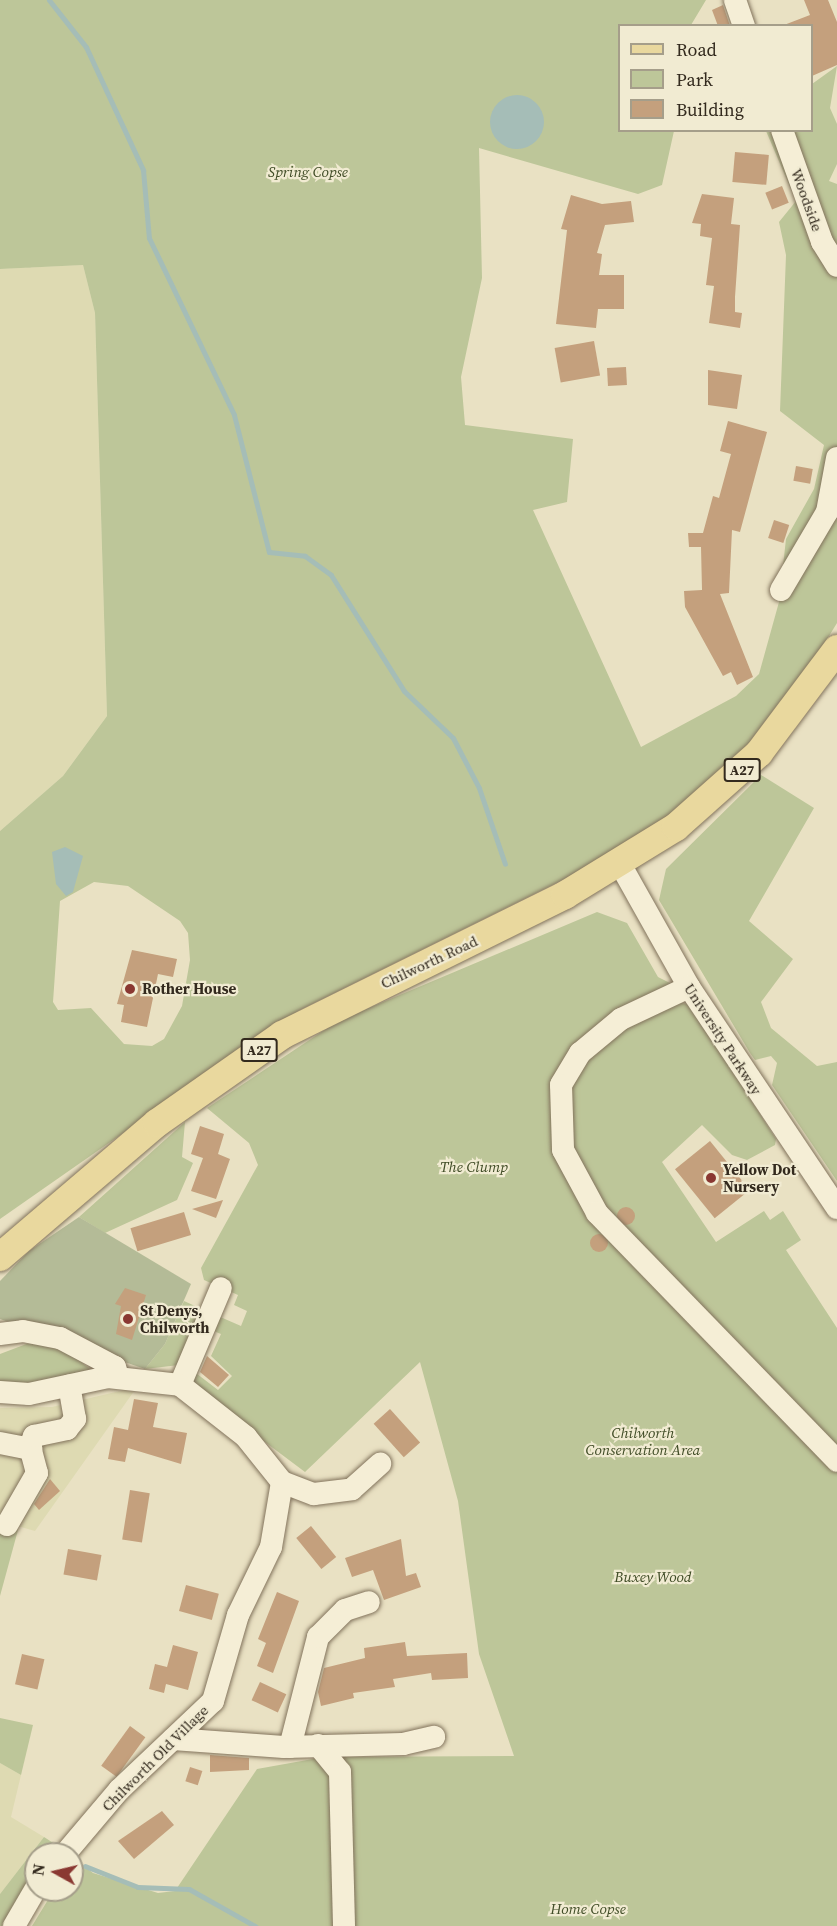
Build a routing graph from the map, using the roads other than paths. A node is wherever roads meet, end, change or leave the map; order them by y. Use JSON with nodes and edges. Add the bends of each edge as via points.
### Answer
{"nodes":[{"id":1,"x":735,"y":0,"type":"edge"},
{"id":2,"x":743,"y":24,"type":"edge"},
{"id":3,"x":783,"y":132,"type":"edge"},
{"id":4,"x":837,"y":266,"type":"edge"},
{"id":5,"x":837,"y":458,"type":"edge"},
{"id":6,"x":781,"y":590,"type":"dead end"},
{"id":7,"x":837,"y":649,"type":"edge"},
{"id":8,"x":620,"y":864,"type":"junction"},
{"id":9,"x":689,"y":987,"type":"junction"},
{"id":10,"x":837,"y":1208,"type":"edge"},
{"id":11,"x":0,"y":1257,"type":"edge"},
{"id":12,"x":221,"y":1288,"type":"dead end"},
{"id":13,"x":0,"y":1334,"type":"edge"},
{"id":14,"x":118,"y":1377,"type":"junction"},
{"id":15,"x":180,"y":1385,"type":"junction"},
{"id":16,"x":69,"y":1386,"type":"junction"},
{"id":17,"x":0,"y":1392,"type":"edge"},
{"id":18,"x":0,"y":1443,"type":"edge"},
{"id":19,"x":31,"y":1449,"type":"junction"},
{"id":20,"x":837,"y":1461,"type":"edge"},
{"id":21,"x":380,"y":1464,"type":"dead end"},
{"id":22,"x":282,"y":1482,"type":"junction"},
{"id":23,"x":7,"y":1525,"type":"dead end"},
{"id":24,"x":369,"y":1602,"type":"dead end"},
{"id":25,"x":434,"y":1737,"type":"dead end"},
{"id":26,"x":173,"y":1739,"type":"junction"},
{"id":27,"x":318,"y":1745,"type":"junction"},
{"id":28,"x":290,"y":1747,"type":"junction"},
{"id":29,"x":76,"y":1842,"type":"edge"},
{"id":30,"x":28,"y":1902,"type":"edge"},
{"id":31,"x":14,"y":1926,"type":"edge"},
{"id":32,"x":344,"y":1926,"type":"edge"}],
"edges":[{"from":1,"to":2,"type":"street"},
{"from":3,"to":4,"type":"street","name":"Woodside","via":[[822,242]]},
{"from":5,"to":6,"type":"street","via":[[826,512]]},
{"from":7,"to":8,"type":"main road","name":"Chilworth Road","number":"A27","via":[[788,719],[739,773],[676,827]]},
{"from":8,"to":9,"type":"street","name":"University Parkway"},
{"from":8,"to":11,"type":"main road","name":"Chilworth Road","number":"A27","via":[[282,1035],[157,1123]]},
{"from":9,"to":10,"type":"street","name":"University Parkway"},
{"from":9,"to":20,"type":"street","via":[[621,1018],[580,1053],[561,1085],[563,1150],[597,1213]]},
{"from":12,"to":15,"type":"street"},
{"from":13,"to":14,"type":"street","via":[[23,1331],[60,1338],[115,1367]]},
{"from":14,"to":15,"type":"street"},
{"from":14,"to":16,"type":"street"},
{"from":15,"to":22,"type":"street","via":[[246,1437]]},
{"from":16,"to":17,"type":"street","via":[[29,1394]]},
{"from":16,"to":19,"type":"street","via":[[75,1419],[67,1429],[34,1436]]},
{"from":18,"to":19,"type":"street"},
{"from":19,"to":23,"type":"street","via":[[37,1473]]},
{"from":21,"to":22,"type":"street","via":[[352,1489],[314,1494]]},
{"from":22,"to":26,"type":"street","name":"Chilworth Old Village","via":[[271,1546],[238,1615],[213,1701]]},
{"from":24,"to":28,"type":"street","via":[[345,1610],[318,1637]]},
{"from":25,"to":27,"type":"street","via":[[403,1744]]},
{"from":26,"to":28,"type":"street"},
{"from":26,"to":29,"type":"street","name":"Chilworth Old Village"},
{"from":27,"to":28,"type":"street"},
{"from":27,"to":32,"type":"street","via":[[340,1772]]},
{"from":30,"to":31,"type":"street"}]}
